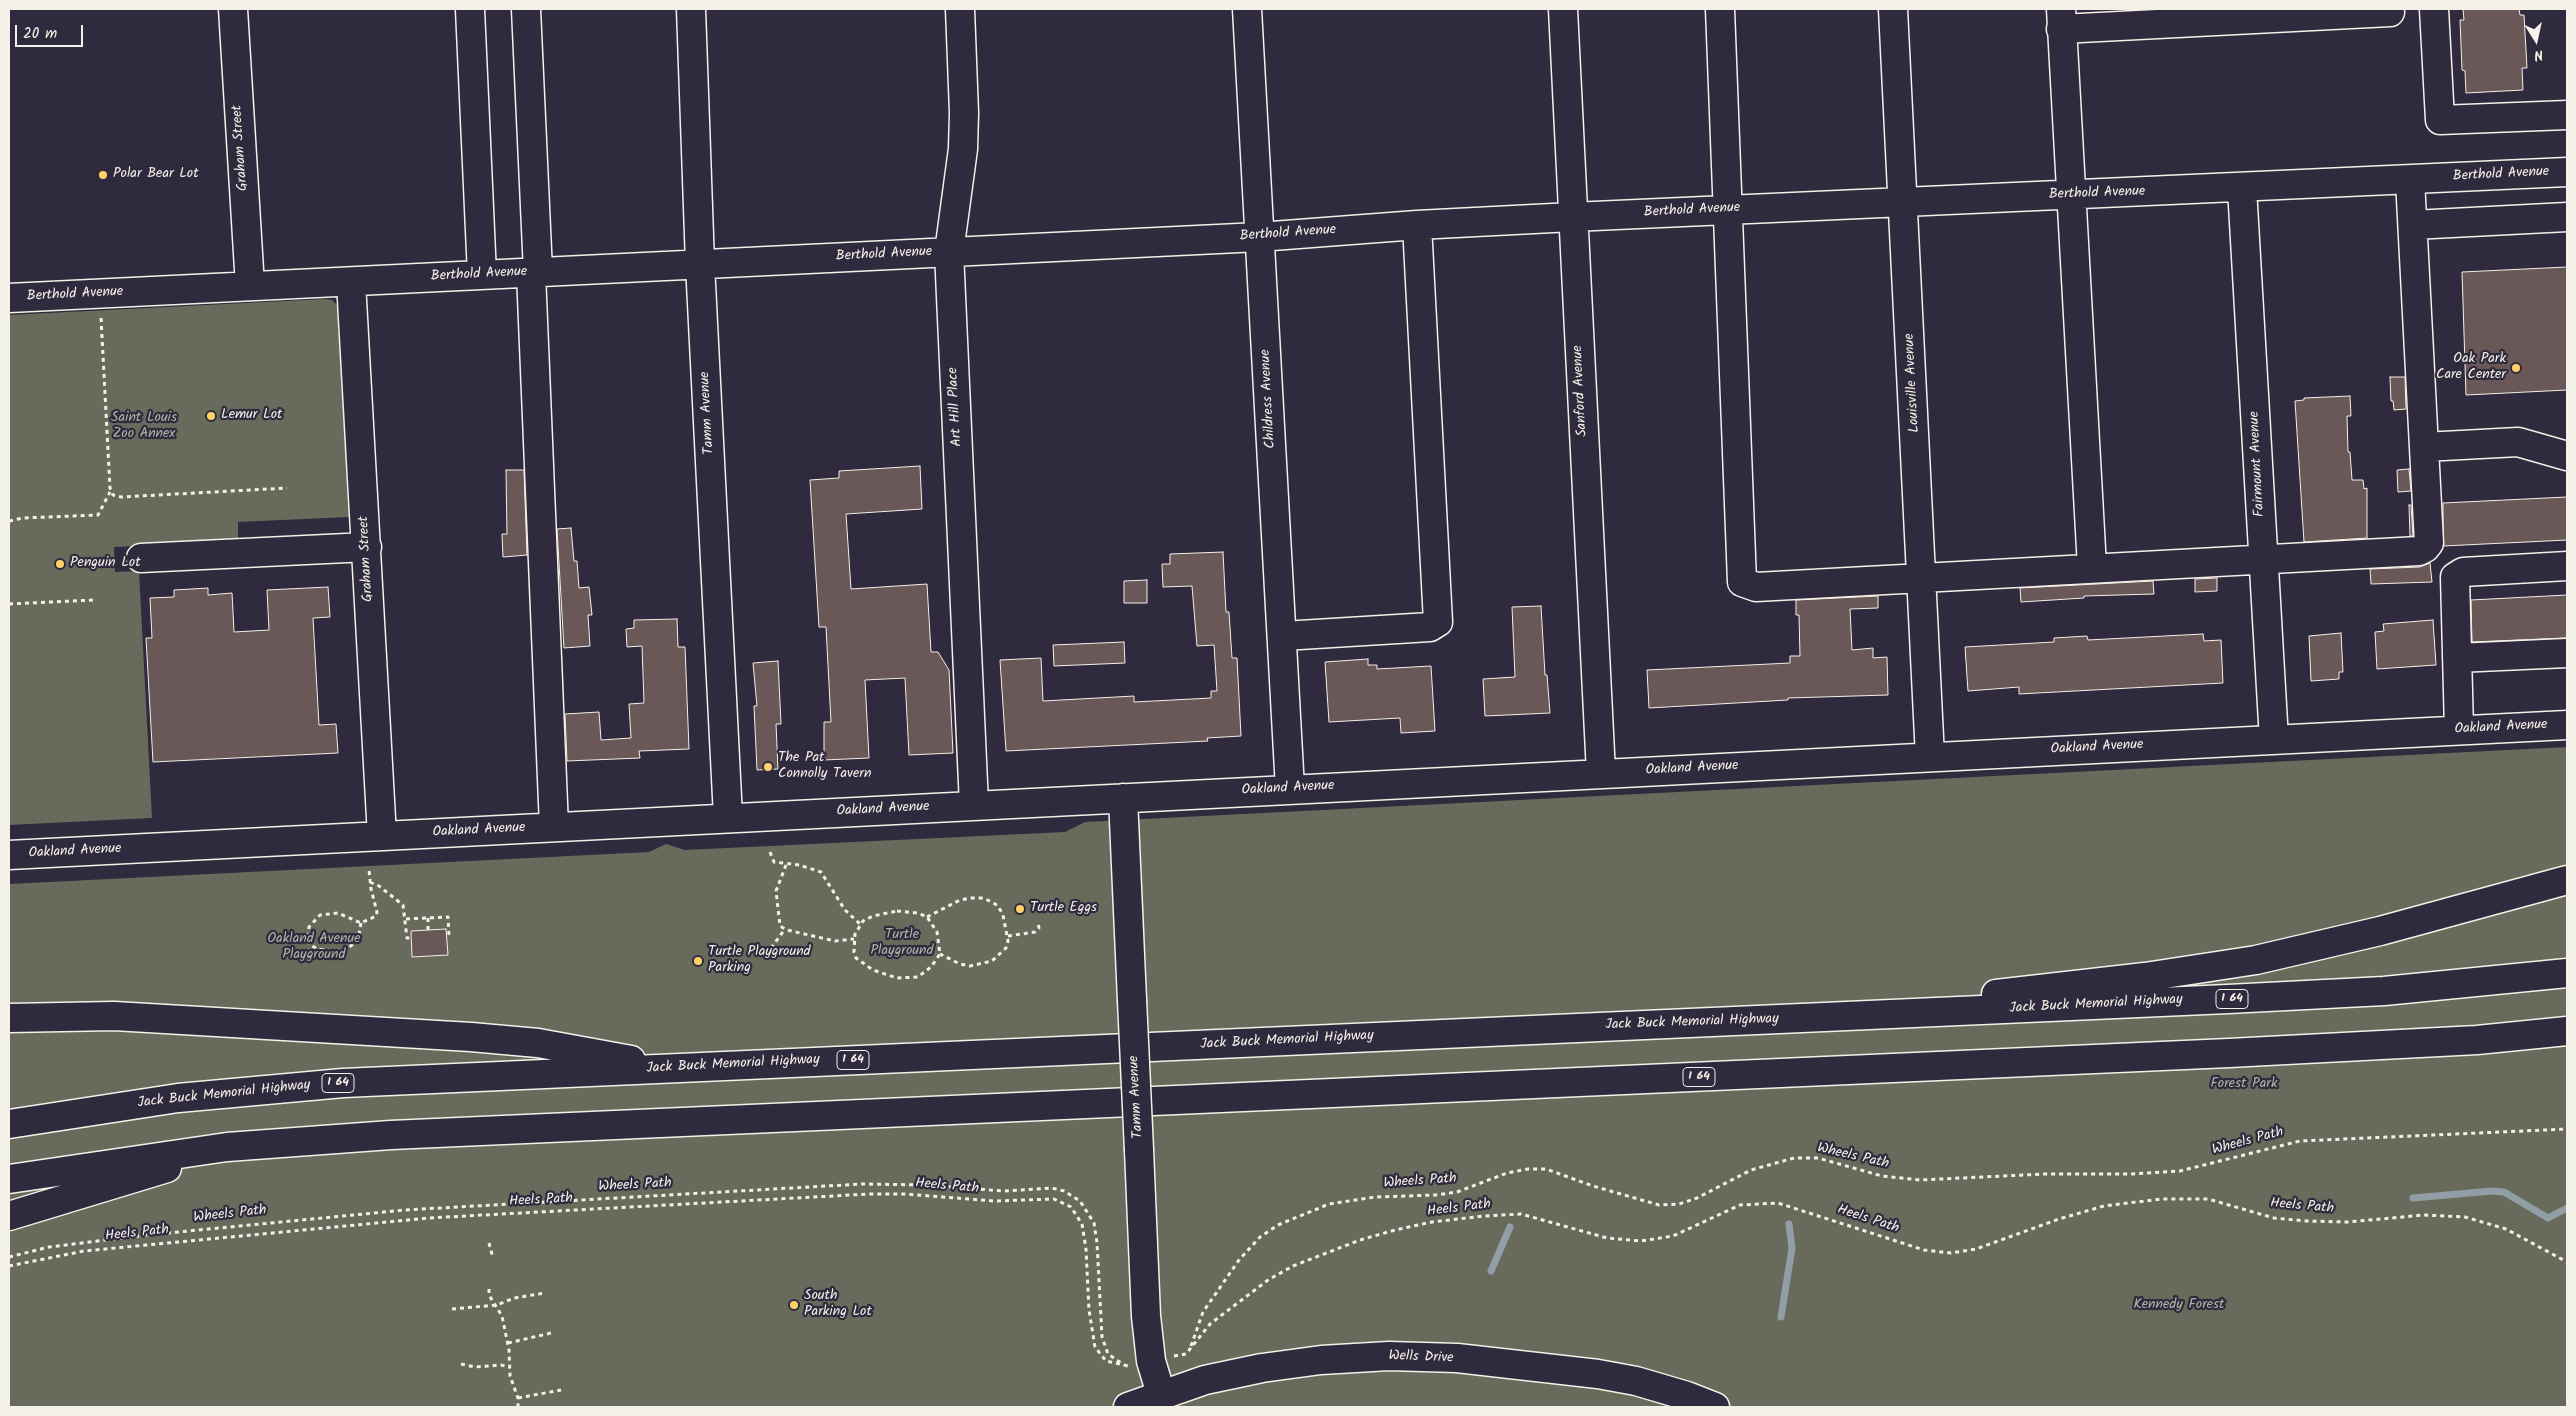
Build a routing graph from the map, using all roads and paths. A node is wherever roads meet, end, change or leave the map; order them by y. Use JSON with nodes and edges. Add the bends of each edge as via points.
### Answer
{"nodes":[{"id":1,"x":233,"y":9,"type":"edge"},
{"id":2,"x":470,"y":9,"type":"edge"},
{"id":3,"x":526,"y":9,"type":"edge"},
{"id":4,"x":691,"y":9,"type":"edge"},
{"id":5,"x":960,"y":9,"type":"edge"},
{"id":6,"x":1247,"y":9,"type":"edge"},
{"id":7,"x":1563,"y":9,"type":"edge"},
{"id":8,"x":1720,"y":9,"type":"edge"},
{"id":9,"x":1893,"y":9,"type":"edge"},
{"id":10,"x":2434,"y":9,"type":"edge"},
{"id":11,"x":2390,"y":12,"type":"dead end"},
{"id":12,"x":2061,"y":19,"type":"edge"},
{"id":13,"x":2567,"y":115,"type":"edge"},
{"id":14,"x":2567,"y":172,"type":"edge"},
{"id":15,"x":2410,"y":180,"type":"junction"},
{"id":16,"x":2242,"y":188,"type":"junction"},
{"id":17,"x":2071,"y":195,"type":"junction"},
{"id":18,"x":1904,"y":202,"type":"junction"},
{"id":19,"x":1727,"y":210,"type":"junction"},
{"id":20,"x":1572,"y":217,"type":"junction"},
{"id":21,"x":2567,"y":217,"type":"edge"},
{"id":22,"x":1417,"y":225,"type":"junction"},
{"id":23,"x":2413,"y":225,"type":"junction"},
{"id":24,"x":1259,"y":237,"type":"junction"},
{"id":25,"x":949,"y":252,"type":"junction"},
{"id":26,"x":700,"y":264,"type":"junction"},
{"id":27,"x":534,"y":272,"type":"junction"},
{"id":28,"x":482,"y":275,"type":"junction"},
{"id":29,"x":351,"y":282,"type":"junction"},
{"id":30,"x":250,"y":286,"type":"junction"},
{"id":31,"x":9,"y":298,"type":"edge"},
{"id":32,"x":101,"y":318,"type":"dead end"},
{"id":33,"x":2424,"y":447,"type":"junction"},
{"id":34,"x":2567,"y":456,"type":"edge"},
{"id":35,"x":287,"y":488,"type":"dead end"},
{"id":36,"x":110,"y":492,"type":"dead end"},
{"id":37,"x":9,"y":521,"type":"edge"},
{"id":38,"x":367,"y":547,"type":"junction"},
{"id":39,"x":141,"y":558,"type":"dead end"},
{"id":40,"x":2264,"y":558,"type":"junction"},
{"id":41,"x":2567,"y":566,"type":"edge"},
{"id":42,"x":2092,"y":567,"type":"junction"},
{"id":43,"x":1923,"y":576,"type":"junction"},
{"id":44,"x":94,"y":600,"type":"dead end"},
{"id":45,"x":9,"y":604,"type":"edge"},
{"id":46,"x":1283,"y":636,"type":"junction"},
{"id":47,"x":2567,"y":653,"type":"edge"},
{"id":48,"x":2457,"y":658,"type":"junction"},
{"id":49,"x":2567,"y":725,"type":"edge"},
{"id":50,"x":2460,"y":730,"type":"junction"},
{"id":51,"x":2274,"y":740,"type":"junction"},
{"id":52,"x":1930,"y":757,"type":"junction"},
{"id":53,"x":1601,"y":774,"type":"junction"},
{"id":54,"x":1290,"y":789,"type":"junction"},
{"id":55,"x":1123,"y":798,"type":"junction"},
{"id":56,"x":974,"y":805,"type":"junction"},
{"id":57,"x":728,"y":817,"type":"junction"},
{"id":58,"x":554,"y":827,"type":"junction"},
{"id":59,"x":382,"y":836,"type":"junction"},
{"id":60,"x":770,"y":852,"type":"dead end"},
{"id":61,"x":9,"y":855,"type":"edge"},
{"id":62,"x":786,"y":865,"type":"junction"},
{"id":63,"x":369,"y":870,"type":"dead end"},
{"id":64,"x":2567,"y":880,"type":"edge"},
{"id":65,"x":370,"y":882,"type":"junction"},
{"id":66,"x":927,"y":917,"type":"junction"},
{"id":67,"x":428,"y":918,"type":"junction"},
{"id":68,"x":406,"y":919,"type":"junction"},
{"id":69,"x":361,"y":923,"type":"junction"},
{"id":70,"x":1038,"y":923,"type":"dead end"},
{"id":71,"x":860,"y":924,"type":"junction"},
{"id":72,"x":784,"y":929,"type":"junction"},
{"id":73,"x":428,"y":930,"type":"dead end"},
{"id":74,"x":447,"y":936,"type":"dead end"},
{"id":75,"x":1008,"y":936,"type":"junction"},
{"id":76,"x":411,"y":938,"type":"dead end"},
{"id":77,"x":854,"y":939,"type":"junction"},
{"id":78,"x":771,"y":948,"type":"dead end"},
{"id":79,"x":940,"y":954,"type":"junction"},
{"id":80,"x":2567,"y":972,"type":"edge"},
{"id":81,"x":1896,"y":1014,"type":"junction"},
{"id":82,"x":9,"y":1018,"type":"edge"},
{"id":83,"x":2567,"y":1031,"type":"edge"},
{"id":84,"x":2477,"y":1040,"type":"junction"},
{"id":85,"x":2567,"y":1045,"type":"edge"},
{"id":86,"x":669,"y":1068,"type":"junction"},
{"id":87,"x":9,"y":1124,"type":"edge"},
{"id":88,"x":2567,"y":1129,"type":"edge"},
{"id":89,"x":227,"y":1147,"type":"junction"},
{"id":90,"x":9,"y":1179,"type":"edge"},
{"id":91,"x":9,"y":1216,"type":"edge"},
{"id":92,"x":489,"y":1243,"type":"dead end"},
{"id":93,"x":9,"y":1256,"type":"edge"},
{"id":94,"x":493,"y":1258,"type":"dead end"},
{"id":95,"x":2567,"y":1262,"type":"edge"},
{"id":96,"x":9,"y":1266,"type":"edge"},
{"id":97,"x":489,"y":1289,"type":"dead end"},
{"id":98,"x":545,"y":1293,"type":"dead end"},
{"id":99,"x":497,"y":1305,"type":"junction"},
{"id":100,"x":452,"y":1309,"type":"dead end"},
{"id":101,"x":551,"y":1333,"type":"dead end"},
{"id":102,"x":508,"y":1343,"type":"junction"},
{"id":103,"x":1190,"y":1349,"type":"junction"},
{"id":104,"x":1186,"y":1354,"type":"dead end"},
{"id":105,"x":461,"y":1364,"type":"dead end"},
{"id":106,"x":1127,"y":1366,"type":"joint"},
{"id":107,"x":509,"y":1368,"type":"junction"},
{"id":108,"x":561,"y":1390,"type":"dead end"},
{"id":109,"x":1161,"y":1394,"type":"junction"},
{"id":110,"x":518,"y":1398,"type":"junction"},
{"id":111,"x":518,"y":1407,"type":"edge"},
{"id":112,"x":1128,"y":1407,"type":"edge"},
{"id":113,"x":1715,"y":1407,"type":"edge"}],
"edges":[{"from":1,"to":30,"type":"main road","name":"Graham Street"},
{"from":2,"to":28,"type":"main road"},
{"from":3,"to":27,"type":"main road"},
{"from":4,"to":26,"type":"main road","name":"Tamm Avenue"},
{"from":5,"to":25,"type":"main road","name":"Art Hill Place","via":[[963,149]]},
{"from":6,"to":24,"type":"main road","name":"Childress Avenue"},
{"from":7,"to":20,"type":"main road","name":"Sanford Avenue"},
{"from":8,"to":19,"type":"main road"},
{"from":9,"to":18,"type":"main road","name":"Louisville Avenue"},
{"from":10,"to":13,"type":"main road","via":[[2440,120]]},
{"from":11,"to":12,"type":"main road"},
{"from":12,"to":17,"type":"main road"},
{"from":14,"to":15,"type":"main road","name":"Berthold Avenue"},
{"from":15,"to":16,"type":"main road","name":"Berthold Avenue"},
{"from":15,"to":23,"type":"main road"},
{"from":16,"to":17,"type":"main road","name":"Berthold Avenue"},
{"from":16,"to":40,"type":"main road","name":"Fairmount Avenue"},
{"from":17,"to":18,"type":"main road","name":"Berthold Avenue"},
{"from":17,"to":42,"type":"main road"},
{"from":18,"to":19,"type":"main road","name":"Berthold Avenue"},
{"from":18,"to":43,"type":"main road","name":"Louisville Avenue"},
{"from":19,"to":20,"type":"main road","name":"Berthold Avenue"},
{"from":19,"to":43,"type":"main road","via":[[1742,582],[1756,587]]},
{"from":20,"to":22,"type":"main road","name":"Berthold Avenue"},
{"from":20,"to":53,"type":"main road","name":"Sanford Avenue"},
{"from":21,"to":23,"type":"main road"},
{"from":22,"to":24,"type":"main road","name":"Berthold Avenue"},
{"from":22,"to":46,"type":"main road","via":[[1438,622],[1430,627]]},
{"from":23,"to":33,"type":"main road"},
{"from":24,"to":25,"type":"main road","name":"Berthold Avenue"},
{"from":24,"to":46,"type":"main road","name":"Childress Avenue"},
{"from":25,"to":26,"type":"main road","name":"Berthold Avenue"},
{"from":25,"to":56,"type":"main road","name":"Art Hill Place"},
{"from":26,"to":27,"type":"main road","name":"Berthold Avenue"},
{"from":26,"to":57,"type":"main road","name":"Tamm Avenue"},
{"from":27,"to":28,"type":"main road","name":"Berthold Avenue"},
{"from":27,"to":58,"type":"main road"},
{"from":28,"to":29,"type":"main road","name":"Berthold Avenue"},
{"from":29,"to":30,"type":"main road","name":"Berthold Avenue"},
{"from":29,"to":38,"type":"main road","name":"Graham Street"},
{"from":30,"to":31,"type":"main road","name":"Berthold Avenue"},
{"from":32,"to":35,"type":"path","via":[[110,488],[113,495]]},
{"from":33,"to":34,"type":"main road","via":[[2518,442]]},
{"from":33,"to":40,"type":"main road","via":[[2429,543],[2426,548],[2418,551]]},
{"from":36,"to":37,"type":"path","via":[[98,515]]},
{"from":38,"to":39,"type":"main road"},
{"from":38,"to":59,"type":"main road","name":"Graham Street"},
{"from":40,"to":42,"type":"main road"},
{"from":40,"to":51,"type":"main road","name":"Fairmount Avenue"},
{"from":41,"to":48,"type":"main road","via":[[2463,572],[2455,577]]},
{"from":42,"to":43,"type":"main road"},
{"from":43,"to":52,"type":"main road","name":"Louisville Avenue"},
{"from":44,"to":45,"type":"path"},
{"from":46,"to":54,"type":"main road","name":"Childress Avenue"},
{"from":47,"to":48,"type":"main road"},
{"from":48,"to":50,"type":"main road"},
{"from":49,"to":50,"type":"main road","name":"Oakland Avenue"},
{"from":50,"to":51,"type":"main road","name":"Oakland Avenue"},
{"from":51,"to":52,"type":"main road","name":"Oakland Avenue"},
{"from":52,"to":53,"type":"main road","name":"Oakland Avenue"},
{"from":53,"to":54,"type":"main road","name":"Oakland Avenue"},
{"from":54,"to":55,"type":"main road","name":"Oakland Avenue"},
{"from":55,"to":56,"type":"main road","name":"Oakland Avenue"},
{"from":55,"to":109,"type":"main road","name":"Tamm Avenue","bridge":true,"via":[[1146,1324],[1151,1361]]},
{"from":56,"to":57,"type":"main road","name":"Oakland Avenue"},
{"from":57,"to":58,"type":"main road","name":"Oakland Avenue"},
{"from":58,"to":59,"type":"main road","name":"Oakland Avenue"},
{"from":59,"to":61,"type":"main road","name":"Oakland Avenue"},
{"from":60,"to":62,"type":"path","via":[[774,862]]},
{"from":62,"to":71,"type":"path","via":[[800,865],[821,872],[845,910]]},
{"from":62,"to":72,"type":"path","via":[[776,890],[778,920]]},
{"from":63,"to":65,"type":"path"},
{"from":64,"to":81,"type":"main road","via":[[2380,931],[2256,960],[2146,977],[1981,996]]},
{"from":65,"to":68,"type":"path","via":[[404,904]]},
{"from":65,"to":69,"type":"path","via":[[378,914]]},
{"from":66,"to":71,"type":"path","via":[[897,911],[873,916]]},
{"from":66,"to":75,"type":"path","via":[[960,900],[983,898],[998,906]]},
{"from":66,"to":79,"type":"path","via":[[937,932]]},
{"from":67,"to":68,"type":"path"},
{"from":67,"to":73,"type":"path"},
{"from":67,"to":74,"type":"path","via":[[448,917]]},
{"from":68,"to":76,"type":"path","via":[[407,938]]},
{"from":69,"to":69,"type":"path","via":[[338,913],[320,915],[308,927],[307,942],[316,949],[343,952],[358,940]]},
{"from":70,"to":75,"type":"path","via":[[1039,928],[1035,932]]},
{"from":71,"to":77,"type":"path"},
{"from":72,"to":77,"type":"path","via":[[835,940]]},
{"from":72,"to":78,"type":"path"},
{"from":75,"to":79,"type":"path","via":[[1006,948],[999,956],[980,965],[960,964]]},
{"from":77,"to":79,"type":"path","via":[[856,958],[864,965],[898,978],[909,979],[925,974]]},
{"from":80,"to":81,"type":"main road","name":"Jack Buck Memorial Highway","number":"I 64","via":[[2384,991]]},
{"from":81,"to":86,"type":"main road","name":"Jack Buck Memorial Highway","number":"I 64"},
{"from":82,"to":86,"type":"main road","via":[[114,1016],[471,1037],[538,1043]]},
{"from":83,"to":84,"type":"main road","number":"I 64"},
{"from":84,"to":85,"type":"main road"},
{"from":84,"to":89,"type":"main road","number":"I 64","via":[[391,1135]]},
{"from":86,"to":87,"type":"main road","name":"Jack Buck Memorial Highway","number":"I 64","via":[[260,1089]]},
{"from":88,"to":103,"type":"path","name":"Wheels Path","via":[[2300,1140],[2180,1171],[2131,1174],[1920,1180],[1882,1176],[1818,1158],[1794,1158],[1751,1170],[1698,1198],[1679,1204],[1659,1205],[1622,1196],[1546,1169],[1528,1169],[1507,1173],[1457,1192],[1375,1196],[1329,1204],[1278,1224],[1260,1236],[1239,1260],[1204,1312]]},
{"from":89,"to":90,"type":"main road","number":"I 64"},
{"from":89,"to":91,"type":"main road"},
{"from":92,"to":94,"type":"path"},
{"from":93,"to":106,"type":"path","name":"Wheels Path","via":[[49,1247],[147,1235],[405,1210],[862,1184],[994,1190],[1052,1188],[1080,1201],[1094,1223],[1102,1337],[1108,1354]]},
{"from":95,"to":103,"type":"path","name":"Heels Path","via":[[2506,1229],[2465,1216],[2306,1221],[2274,1218],[2208,1199],[2161,1199],[2104,1206],[1976,1249],[1951,1253],[1924,1250],[1778,1203],[1740,1205],[1672,1236],[1641,1241],[1607,1238],[1521,1214],[1484,1216],[1395,1230],[1293,1266],[1268,1280],[1210,1324]]},
{"from":96,"to":106,"type":"path","name":"Heels Path","via":[[84,1251],[429,1218],[869,1194],[994,1202],[1054,1199],[1071,1207],[1082,1224],[1095,1347],[1106,1361]]},
{"from":97,"to":99,"type":"path","via":[[489,1295]]},
{"from":98,"to":99,"type":"path","via":[[514,1298]]},
{"from":99,"to":100,"type":"path"},
{"from":99,"to":102,"type":"path"},
{"from":101,"to":102,"type":"path"},
{"from":102,"to":107,"type":"path"},
{"from":103,"to":104,"type":"path","name":"Heels Path"},
{"from":105,"to":107,"type":"path"},
{"from":107,"to":110,"type":"path"},
{"from":108,"to":110,"type":"path"},
{"from":109,"to":112,"type":"main road","name":"Wells Drive"},
{"from":109,"to":113,"type":"main road","name":"Wells Drive","via":[[1205,1380],[1285,1364],[1351,1358],[1425,1357],[1560,1369],[1617,1378],[1687,1396]]},
{"from":110,"to":111,"type":"path"}]}
